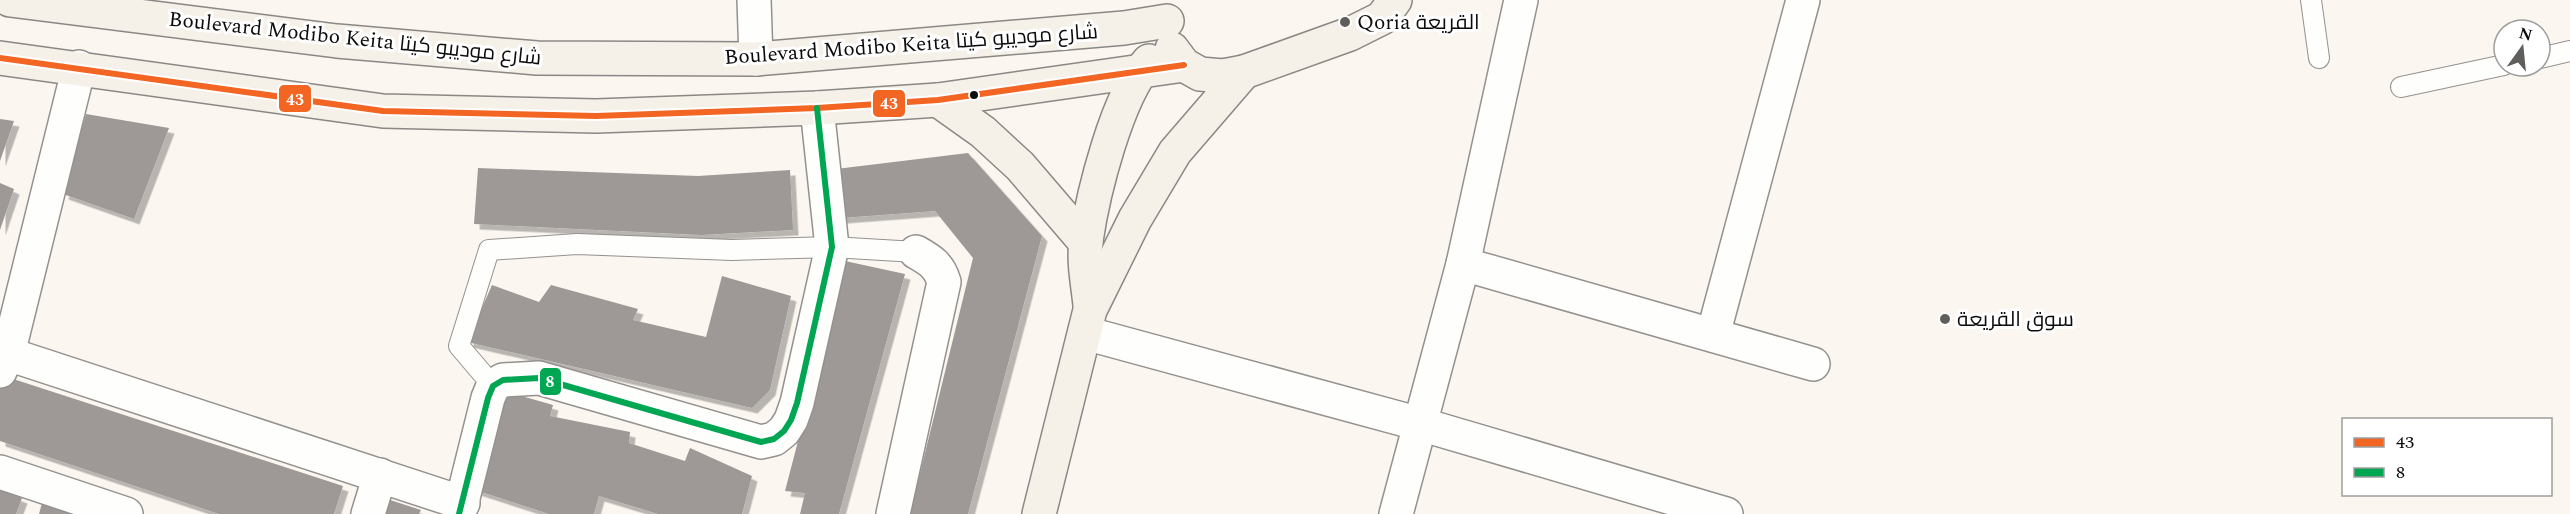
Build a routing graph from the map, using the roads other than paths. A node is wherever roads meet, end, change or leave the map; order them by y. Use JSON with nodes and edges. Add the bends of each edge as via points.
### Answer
{"nodes":[{"id":1,"x":10,"y":0,"type":"edge"},
{"id":2,"x":754,"y":0,"type":"edge"},
{"id":3,"x":1521,"y":0,"type":"edge"},
{"id":4,"x":1803,"y":0,"type":"edge"},
{"id":5,"x":2311,"y":0,"type":"edge"},
{"id":6,"x":1399,"y":1,"type":"edge"},
{"id":7,"x":1172,"y":31,"type":"edge"},
{"id":8,"x":2570,"y":51,"type":"edge"},
{"id":9,"x":2552,"y":55,"type":"edge"},
{"id":10,"x":0,"y":58,"type":"edge"},
{"id":11,"x":2319,"y":58,"type":"dead end"},
{"id":12,"x":756,"y":59,"type":"junction"},
{"id":13,"x":79,"y":67,"type":"junction"},
{"id":14,"x":2492,"y":68,"type":"edge"},
{"id":15,"x":1138,"y":72,"type":"junction"},
{"id":16,"x":1244,"y":72,"type":"junction"},
{"id":17,"x":2402,"y":87,"type":"dead end"},
{"id":18,"x":938,"y":100,"type":"junction"},
{"id":19,"x":817,"y":108,"type":"junction"},
{"id":20,"x":1086,"y":243,"type":"junction"},
{"id":21,"x":832,"y":247,"type":"junction"},
{"id":22,"x":916,"y":252,"type":"joint"},
{"id":23,"x":1463,"y":264,"type":"junction"},
{"id":24,"x":1087,"y":321,"type":"junction"},
{"id":25,"x":1713,"y":335,"type":"junction"},
{"id":26,"x":4,"y":362,"type":"edge"},
{"id":27,"x":1813,"y":364,"type":"dead end"},
{"id":28,"x":492,"y":386,"type":"junction"},
{"id":29,"x":1420,"y":424,"type":"junction"},
{"id":30,"x":0,"y":472,"type":"edge"},
{"id":31,"x":380,"y":475,"type":"junction"},
{"id":32,"x":461,"y":508,"type":"edge"},
{"id":33,"x":126,"y":514,"type":"edge"},
{"id":34,"x":368,"y":514,"type":"edge"},
{"id":35,"x":893,"y":514,"type":"edge"},
{"id":36,"x":1038,"y":514,"type":"edge"},
{"id":37,"x":1396,"y":514,"type":"edge"},
{"id":38,"x":1726,"y":514,"type":"edge"}],
"edges":[{"from":1,"to":12,"type":"main road","name":"Boulevard Modibo Keita شارع موديبو كيتا","via":[[336,41],[537,58]]},
{"from":2,"to":12,"type":"street"},
{"from":3,"to":23,"type":"street"},
{"from":4,"to":25,"type":"street"},
{"from":5,"to":11,"type":"lane"},
{"from":6,"to":16,"type":"main road","via":[[1382,18],[1350,34]]},
{"from":7,"to":12,"type":"main road","name":"Boulevard Modibo Keita شارع موديبو كيتا","via":[[1124,28]]},
{"from":7,"to":15,"type":"main road"},
{"from":7,"to":16,"type":"main road","via":[[1200,75]]},
{"from":8,"to":9,"type":"lane"},
{"from":10,"to":13,"type":"main road"},
{"from":13,"to":19,"type":"main road","via":[[383,111],[596,116]]},
{"from":13,"to":26,"type":"street"},
{"from":14,"to":17,"type":"lane"},
{"from":15,"to":18,"type":"main road"},
{"from":15,"to":20,"type":"main road","via":[[1122,105]]},
{"from":16,"to":24,"type":"main road","via":[[1175,152],[1135,219]]},
{"from":18,"to":19,"type":"main road"},
{"from":18,"to":20,"type":"main road","via":[[983,132],[1020,166]]},
{"from":19,"to":21,"type":"street"},
{"from":20,"to":24,"type":"main road"},
{"from":21,"to":22,"type":"lane"},
{"from":21,"to":28,"type":"lane","via":[[732,250],[577,244],[489,250],[459,346]]},
{"from":21,"to":28,"type":"street","via":[[797,403],[784,431],[774,440],[761,442],[539,378],[503,380]]},
{"from":22,"to":35,"type":"street","via":[[933,262],[944,282]]},
{"from":23,"to":25,"type":"street"},
{"from":23,"to":29,"type":"street"},
{"from":24,"to":29,"type":"street"},
{"from":24,"to":36,"type":"main road"},
{"from":25,"to":27,"type":"street"},
{"from":26,"to":31,"type":"street"},
{"from":28,"to":32,"type":"street"},
{"from":29,"to":37,"type":"street"},
{"from":29,"to":38,"type":"street"},
{"from":30,"to":33,"type":"street"},
{"from":31,"to":32,"type":"street"},
{"from":31,"to":34,"type":"street"}]}
